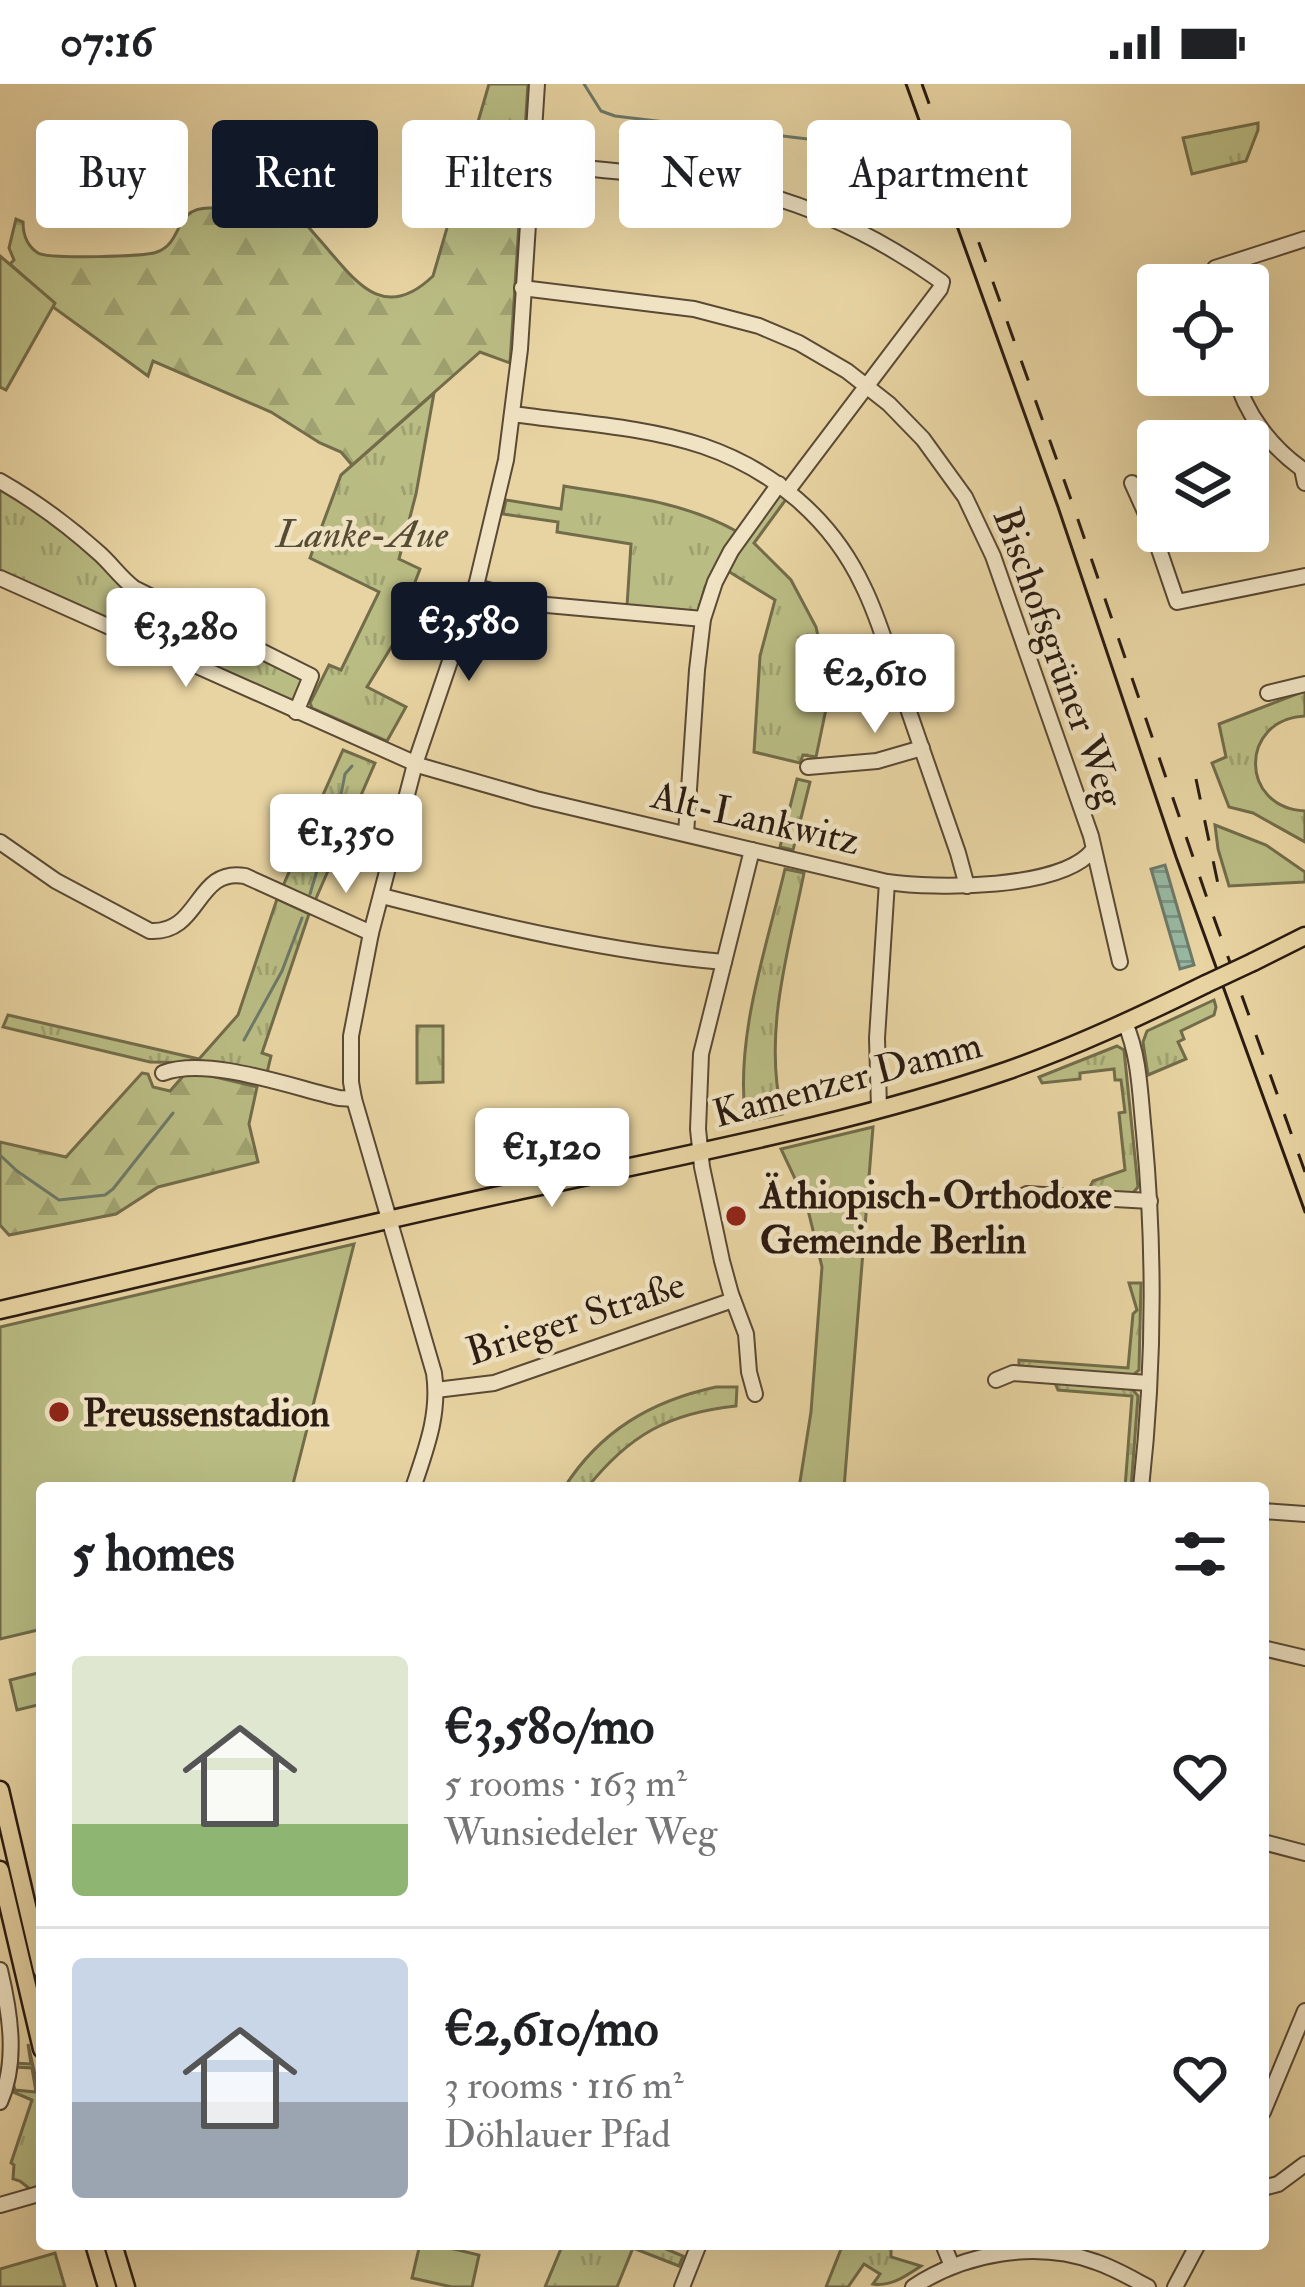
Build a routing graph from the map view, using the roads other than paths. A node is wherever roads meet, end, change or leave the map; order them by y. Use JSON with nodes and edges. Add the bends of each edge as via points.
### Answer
{"nodes":[{"id":1,"x":536,"y":84,"type":"edge"},
{"id":2,"x":534,"y":120,"type":"edge"},
{"id":3,"x":595,"y":172,"type":"edge"},
{"id":4,"x":527,"y":228,"type":"edge"},
{"id":5,"x":1305,"y":239,"type":"edge"},
{"id":6,"x":1227,"y":264,"type":"edge"},
{"id":7,"x":523,"y":288,"type":"junction"},
{"id":8,"x":867,"y":386,"type":"junction"},
{"id":9,"x":1242,"y":396,"type":"edge"},
{"id":10,"x":514,"y":414,"type":"junction"},
{"id":11,"x":1304,"y":473,"type":"edge"},
{"id":12,"x":0,"y":481,"type":"edge"},
{"id":13,"x":1132,"y":483,"type":"dead end"},
{"id":14,"x":783,"y":488,"type":"junction"},
{"id":15,"x":1137,"y":492,"type":"edge"},
{"id":16,"x":1162,"y":552,"type":"edge"},
{"id":17,"x":1305,"y":576,"type":"edge"},
{"id":18,"x":0,"y":578,"type":"edge"},
{"id":19,"x":476,"y":587,"type":"junction"},
{"id":20,"x":703,"y":619,"type":"junction"},
{"id":21,"x":1305,"y":685,"type":"edge"},
{"id":22,"x":1268,"y":693,"type":"dead end"},
{"id":23,"x":296,"y":712,"type":"junction"},
{"id":24,"x":922,"y":748,"type":"junction"},
{"id":25,"x":415,"y":764,"type":"junction"},
{"id":26,"x":808,"y":767,"type":"dead end"},
{"id":27,"x":686,"y":834,"type":"junction"},
{"id":28,"x":0,"y":842,"type":"edge"},
{"id":29,"x":752,"y":850,"type":"junction"},
{"id":30,"x":1093,"y":850,"type":"junction"},
{"id":31,"x":887,"y":883,"type":"junction"},
{"id":32,"x":967,"y":886,"type":"junction"},
{"id":33,"x":382,"y":896,"type":"junction"},
{"id":34,"x":371,"y":933,"type":"junction"},
{"id":35,"x":1305,"y":936,"type":"edge"},
{"id":36,"x":724,"y":962,"type":"junction"},
{"id":37,"x":1120,"y":962,"type":"dead end"},
{"id":38,"x":1125,"y":1023,"type":"junction"},
{"id":39,"x":163,"y":1073,"type":"dead end"},
{"id":40,"x":354,"y":1099,"type":"junction"},
{"id":41,"x":879,"y":1108,"type":"junction"},
{"id":42,"x":700,"y":1151,"type":"junction"},
{"id":43,"x":1013,"y":1201,"type":"dead end"},
{"id":44,"x":1150,"y":1201,"type":"junction"},
{"id":45,"x":391,"y":1219,"type":"junction"},
{"id":46,"x":733,"y":1300,"type":"junction"},
{"id":47,"x":0,"y":1310,"type":"edge"},
{"id":48,"x":995,"y":1380,"type":"dead end"},
{"id":49,"x":1148,"y":1384,"type":"junction"},
{"id":50,"x":436,"y":1390,"type":"junction"},
{"id":51,"x":754,"y":1394,"type":"dead end"},
{"id":52,"x":415,"y":1482,"type":"edge"},
{"id":53,"x":1141,"y":1482,"type":"edge"},
{"id":54,"x":1269,"y":1511,"type":"edge"},
{"id":55,"x":1305,"y":1514,"type":"edge"},
{"id":56,"x":1269,"y":1649,"type":"edge"},
{"id":57,"x":1305,"y":1658,"type":"edge"},
{"id":58,"x":0,"y":1790,"type":"edge"},
{"id":59,"x":1269,"y":1843,"type":"edge"},
{"id":60,"x":1304,"y":1848,"type":"edge"},
{"id":61,"x":0,"y":1870,"type":"edge"},
{"id":62,"x":36,"y":1963,"type":"edge"},
{"id":63,"x":0,"y":1970,"type":"edge"},
{"id":64,"x":1305,"y":2012,"type":"edge"},
{"id":65,"x":1269,"y":2098,"type":"edge"},
{"id":66,"x":0,"y":2102,"type":"edge"},
{"id":67,"x":1305,"y":2164,"type":"edge"},
{"id":68,"x":1269,"y":2186,"type":"edge"},
{"id":69,"x":36,"y":2195,"type":"edge"},
{"id":70,"x":0,"y":2205,"type":"edge"},
{"id":71,"x":96,"y":2250,"type":"edge"},
{"id":72,"x":115,"y":2250,"type":"edge"},
{"id":73,"x":697,"y":2250,"type":"edge"},
{"id":74,"x":945,"y":2250,"type":"edge"},
{"id":75,"x":1030,"y":2250,"type":"edge"},
{"id":76,"x":1056,"y":2250,"type":"edge"},
{"id":77,"x":1195,"y":2250,"type":"edge"},
{"id":78,"x":952,"y":2266,"type":"junction"},
{"id":79,"x":107,"y":2287,"type":"edge"},
{"id":80,"x":126,"y":2287,"type":"edge"},
{"id":81,"x":682,"y":2287,"type":"edge"},
{"id":82,"x":913,"y":2287,"type":"edge"},
{"id":83,"x":1148,"y":2287,"type":"edge"},
{"id":84,"x":1175,"y":2287,"type":"edge"}],
"edges":[{"from":1,"to":2,"type":"street"},
{"from":3,"to":8,"type":"street","via":[[782,199],[874,238],[942,282]]},
{"from":4,"to":7,"type":"street"},
{"from":5,"to":6,"type":"street"},
{"from":7,"to":8,"type":"street","name":"Bischofsgrüner Weg","via":[[724,316],[799,344]]},
{"from":7,"to":10,"type":"street"},
{"from":8,"to":14,"type":"street"},
{"from":8,"to":30,"type":"street","name":"Bischofsgrüner Weg","via":[[922,439],[977,519]]},
{"from":9,"to":11,"type":"street","via":[[1257,424]]},
{"from":10,"to":14,"type":"street","via":[[687,442]]},
{"from":10,"to":19,"type":"street"},
{"from":12,"to":23,"type":"street","via":[[129,584],[307,672]]},
{"from":13,"to":15,"type":"street"},
{"from":14,"to":20,"type":"street","via":[[731,551]]},
{"from":14,"to":24,"type":"street","via":[[825,526],[863,585]]},
{"from":16,"to":17,"type":"street","via":[[1177,602]]},
{"from":18,"to":23,"type":"street","name":"Alt-Lankwitz"},
{"from":19,"to":20,"type":"street","via":[[547,604]]},
{"from":19,"to":25,"type":"street"},
{"from":20,"to":27,"type":"street"},
{"from":21,"to":22,"type":"street"},
{"from":23,"to":25,"type":"street","name":"Alt-Lankwitz"},
{"from":24,"to":26,"type":"street"},
{"from":24,"to":32,"type":"street"},
{"from":25,"to":27,"type":"street","name":"Alt-Lankwitz"},
{"from":25,"to":33,"type":"street"},
{"from":27,"to":29,"type":"street","name":"Alt-Lankwitz"},
{"from":28,"to":34,"type":"street","via":[[150,931],[180,924],[212,883],[233,874]]},
{"from":29,"to":31,"type":"street","name":"Alt-Lankwitz"},
{"from":29,"to":36,"type":"street"},
{"from":30,"to":32,"type":"street","name":"Alt-Lankwitz","via":[[1045,874]]},
{"from":30,"to":37,"type":"street"},
{"from":31,"to":32,"type":"street","name":"Alt-Lankwitz"},
{"from":31,"to":41,"type":"street"},
{"from":33,"to":34,"type":"street"},
{"from":33,"to":36,"type":"street","via":[[618,950]]},
{"from":34,"to":40,"type":"street","via":[[350,1036]]},
{"from":35,"to":38,"type":"main road","name":"Kamenzer Damm","bridge":true},
{"from":36,"to":42,"type":"street","via":[[699,1074]]},
{"from":38,"to":41,"type":"main road","name":"Kamenzer Damm","via":[[1010,1070]]},
{"from":38,"to":44,"type":"street"},
{"from":39,"to":40,"type":"street","via":[[209,1067]]},
{"from":40,"to":45,"type":"street"},
{"from":41,"to":42,"type":"main road","name":"Kamenzer Damm"},
{"from":42,"to":45,"type":"main road","name":"Kamenzer Damm"},
{"from":42,"to":46,"type":"street"},
{"from":43,"to":44,"type":"street","via":[[1027,1194]]},
{"from":44,"to":49,"type":"street"},
{"from":45,"to":47,"type":"main road","name":"Kamenzer Damm"},
{"from":45,"to":50,"type":"street"},
{"from":46,"to":50,"type":"street","name":"Brieger Straße","via":[[514,1377]]},
{"from":46,"to":51,"type":"street"},
{"from":48,"to":49,"type":"street","via":[[1013,1373]]},
{"from":49,"to":53,"type":"street"},
{"from":50,"to":52,"type":"street"},
{"from":54,"to":55,"type":"street"},
{"from":56,"to":57,"type":"street"},
{"from":58,"to":62,"type":"main road"},
{"from":59,"to":60,"type":"street"},
{"from":61,"to":62,"type":"main road"},
{"from":63,"to":66,"type":"street","via":[[11,2022]]},
{"from":64,"to":65,"type":"street"},
{"from":67,"to":68,"type":"street"},
{"from":69,"to":70,"type":"street"},
{"from":71,"to":79,"type":"main road"},
{"from":72,"to":80,"type":"main road"},
{"from":73,"to":81,"type":"street"},
{"from":74,"to":78,"type":"street"},
{"from":75,"to":78,"type":"street"},
{"from":76,"to":83,"type":"street"},
{"from":77,"to":84,"type":"street"},
{"from":78,"to":82,"type":"street"}]}
